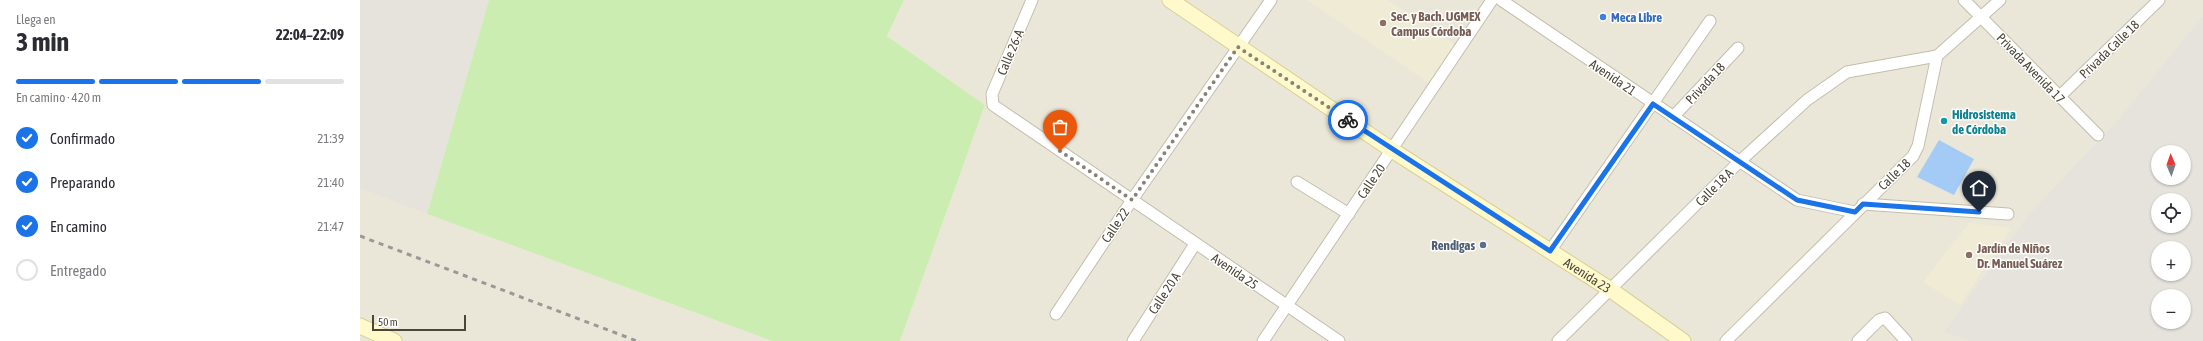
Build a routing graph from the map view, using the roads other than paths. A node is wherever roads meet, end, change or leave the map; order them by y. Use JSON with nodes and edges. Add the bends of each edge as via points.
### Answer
{"nodes":[{"id":1,"x":1032,"y":0,"type":"edge"},
{"id":2,"x":1170,"y":0,"type":"edge"},
{"id":3,"x":1272,"y":0,"type":"edge"},
{"id":4,"x":1492,"y":0,"type":"edge"},
{"id":5,"x":1501,"y":0,"type":"edge"},
{"id":6,"x":1964,"y":0,"type":"edge"},
{"id":7,"x":2000,"y":0,"type":"edge"},
{"id":8,"x":2159,"y":0,"type":"edge"},
{"id":9,"x":1981,"y":17,"type":"junction"},
{"id":10,"x":1710,"y":21,"type":"dead end"},
{"id":11,"x":1238,"y":47,"type":"junction"},
{"id":12,"x":1738,"y":48,"type":"dead end"},
{"id":13,"x":1937,"y":56,"type":"junction"},
{"id":14,"x":2059,"y":98,"type":"junction"},
{"id":15,"x":1653,"y":104,"type":"junction"},
{"id":16,"x":993,"y":105,"type":"joint"},
{"id":17,"x":1673,"y":117,"type":"junction"},
{"id":18,"x":2098,"y":135,"type":"dead end"},
{"id":19,"x":1392,"y":150,"type":"junction"},
{"id":20,"x":1739,"y":162,"type":"junction"},
{"id":21,"x":1297,"y":182,"type":"dead end"},
{"id":22,"x":1132,"y":200,"type":"junction"},
{"id":23,"x":1859,"y":208,"type":"junction"},
{"id":24,"x":1349,"y":214,"type":"junction"},
{"id":25,"x":2008,"y":214,"type":"dead end"},
{"id":26,"x":1195,"y":244,"type":"junction"},
{"id":27,"x":1550,"y":251,"type":"junction"},
{"id":28,"x":1611,"y":290,"type":"junction"},
{"id":29,"x":1286,"y":305,"type":"junction"},
{"id":30,"x":1056,"y":314,"type":"dead end"},
{"id":31,"x":361,"y":328,"type":"edge"},
{"id":32,"x":394,"y":341,"type":"edge"},
{"id":33,"x":1133,"y":341,"type":"edge"},
{"id":34,"x":1263,"y":341,"type":"edge"},
{"id":35,"x":1339,"y":341,"type":"edge"},
{"id":36,"x":1558,"y":341,"type":"edge"},
{"id":37,"x":1683,"y":341,"type":"edge"},
{"id":38,"x":1726,"y":341,"type":"edge"},
{"id":39,"x":1858,"y":341,"type":"edge"},
{"id":40,"x":1906,"y":341,"type":"edge"}],
"edges":[{"from":1,"to":16,"type":"street","name":"Calle 26-A","via":[[992,94]]},
{"from":2,"to":11,"type":"street","name":"Avenida 23"},
{"from":3,"to":11,"type":"street","name":"Calle 22"},
{"from":4,"to":19,"type":"street","name":"Calle 20"},
{"from":5,"to":15,"type":"street","name":"Avenida 21"},
{"from":6,"to":9,"type":"street","name":"Privada Avenida 17"},
{"from":7,"to":9,"type":"street"},
{"from":8,"to":14,"type":"street","name":"Privada Calle 18"},
{"from":9,"to":13,"type":"street"},
{"from":9,"to":14,"type":"street","name":"Privada Avenida 17"},
{"from":10,"to":15,"type":"street"},
{"from":11,"to":19,"type":"street","name":"Avenida 23"},
{"from":11,"to":22,"type":"street","name":"Calle 22"},
{"from":12,"to":17,"type":"street","name":"Privada 18"},
{"from":13,"to":20,"type":"street","name":"Calle 18 A","via":[[1847,72],[1807,100]]},
{"from":13,"to":23,"type":"street","name":"Calle 18","via":[[1918,146],[1913,156]]},
{"from":14,"to":18,"type":"street","name":"Privada Avenida 17"},
{"from":15,"to":17,"type":"street","name":"Avenida 21"},
{"from":15,"to":27,"type":"street"},
{"from":16,"to":22,"type":"street","name":"Avenida 25"},
{"from":17,"to":20,"type":"street","name":"Avenida 21"},
{"from":19,"to":24,"type":"street","name":"Calle 20"},
{"from":19,"to":27,"type":"street","name":"Avenida 23"},
{"from":20,"to":23,"type":"street","name":"Avenida 21","via":[[1797,200]]},
{"from":20,"to":28,"type":"street","name":"Calle 18 A"},
{"from":21,"to":24,"type":"street"},
{"from":22,"to":26,"type":"street","name":"Avenida 25"},
{"from":22,"to":30,"type":"street","name":"Calle 22"},
{"from":23,"to":25,"type":"street","name":"Avenida 21"},
{"from":23,"to":38,"type":"street","name":"Calle 18"},
{"from":24,"to":29,"type":"street","name":"Calle 20"},
{"from":26,"to":29,"type":"street","name":"Avenida 25"},
{"from":26,"to":33,"type":"street","name":"Calle 20 A"},
{"from":27,"to":28,"type":"street","name":"Avenida 23"},
{"from":28,"to":36,"type":"street","name":"Calle 18 A"},
{"from":28,"to":37,"type":"street","name":"Avenida 23"},
{"from":29,"to":34,"type":"street","name":"Calle 20"},
{"from":29,"to":35,"type":"street","name":"Avenida 25"},
{"from":31,"to":32,"type":"street"},
{"from":39,"to":40,"type":"street","via":[[1879,320],[1885,318]]}]}
